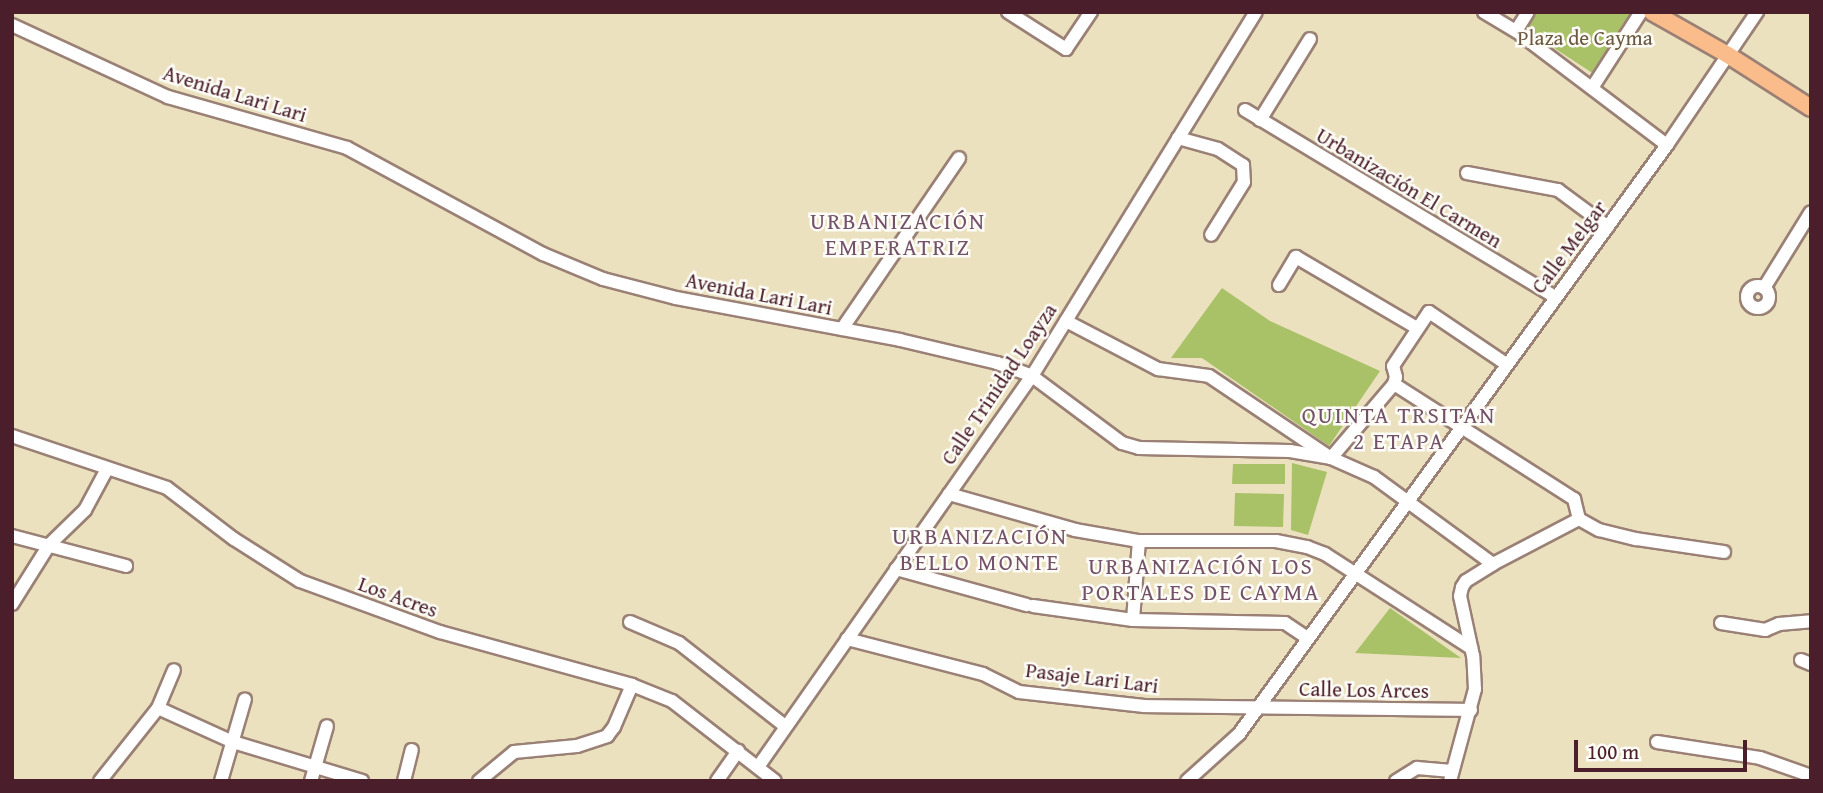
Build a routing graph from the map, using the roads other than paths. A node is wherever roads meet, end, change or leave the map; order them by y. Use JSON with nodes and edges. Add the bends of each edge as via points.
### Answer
{"nodes":[{"id":1,"x":1008,"y":12,"type":"edge"},
{"id":2,"x":1091,"y":12,"type":"edge"},
{"id":3,"x":1256,"y":12,"type":"edge"},
{"id":4,"x":1484,"y":12,"type":"edge"},
{"id":5,"x":1528,"y":12,"type":"edge"},
{"id":6,"x":1641,"y":12,"type":"edge"},
{"id":7,"x":1652,"y":12,"type":"edge"},
{"id":8,"x":1757,"y":12,"type":"edge"},
{"id":9,"x":12,"y":24,"type":"edge"},
{"id":10,"x":1516,"y":31,"type":"junction"},
{"id":11,"x":1310,"y":39,"type":"dead end"},
{"id":12,"x":1728,"y":55,"type":"junction"},
{"id":13,"x":1592,"y":88,"type":"junction"},
{"id":14,"x":1811,"y":108,"type":"edge"},
{"id":15,"x":1245,"y":110,"type":"dead end"},
{"id":16,"x":1260,"y":120,"type":"junction"},
{"id":17,"x":1178,"y":138,"type":"junction"},
{"id":18,"x":1667,"y":145,"type":"junction"},
{"id":19,"x":959,"y":158,"type":"dead end"},
{"id":20,"x":1467,"y":173,"type":"dead end"},
{"id":21,"x":1811,"y":212,"type":"edge"},
{"id":22,"x":1608,"y":227,"type":"junction"},
{"id":23,"x":1211,"y":235,"type":"dead end"},
{"id":24,"x":1279,"y":285,"type":"dead end"},
{"id":25,"x":1764,"y":288,"type":"dead end"},
{"id":26,"x":1555,"y":297,"type":"junction"},
{"id":27,"x":1066,"y":321,"type":"junction"},
{"id":28,"x":1417,"y":328,"type":"junction"},
{"id":29,"x":842,"y":329,"type":"junction"},
{"id":30,"x":1506,"y":364,"type":"junction"},
{"id":31,"x":1032,"y":376,"type":"junction"},
{"id":32,"x":1394,"y":384,"type":"junction"},
{"id":33,"x":1461,"y":425,"type":"junction"},
{"id":34,"x":12,"y":436,"type":"edge"},
{"id":35,"x":1304,"y":440,"type":"junction"},
{"id":36,"x":1296,"y":452,"type":"junction"},
{"id":37,"x":1331,"y":458,"type":"junction"},
{"id":38,"x":107,"y":469,"type":"junction"},
{"id":39,"x":949,"y":494,"type":"junction"},
{"id":40,"x":1406,"y":500,"type":"junction"},
{"id":41,"x":1579,"y":519,"type":"junction"},
{"id":42,"x":12,"y":536,"type":"edge"},
{"id":43,"x":1139,"y":541,"type":"junction"},
{"id":44,"x":48,"y":545,"type":"junction"},
{"id":45,"x":1724,"y":552,"type":"dead end"},
{"id":46,"x":1493,"y":564,"type":"junction"},
{"id":47,"x":126,"y":566,"type":"dead end"},
{"id":48,"x":896,"y":569,"type":"junction"},
{"id":49,"x":1354,"y":573,"type":"junction"},
{"id":50,"x":12,"y":604,"type":"edge"},
{"id":51,"x":1133,"y":620,"type":"junction"},
{"id":52,"x":1811,"y":621,"type":"edge"},
{"id":53,"x":630,"y":622,"type":"dead end"},
{"id":54,"x":1721,"y":623,"type":"dead end"},
{"id":55,"x":1307,"y":638,"type":"junction"},
{"id":56,"x":847,"y":639,"type":"junction"},
{"id":57,"x":1471,"y":648,"type":"junction"},
{"id":58,"x":174,"y":670,"type":"dead end"},
{"id":59,"x":632,"y":685,"type":"junction"},
{"id":60,"x":246,"y":699,"type":"dead end"},
{"id":61,"x":158,"y":708,"type":"junction"},
{"id":62,"x":1257,"y":708,"type":"junction"},
{"id":63,"x":1471,"y":710,"type":"junction"},
{"id":64,"x":327,"y":726,"type":"dead end"},
{"id":65,"x":785,"y":726,"type":"junction"},
{"id":66,"x":233,"y":742,"type":"junction"},
{"id":67,"x":1657,"y":742,"type":"dead end"},
{"id":68,"x":412,"y":750,"type":"dead end"},
{"id":69,"x":738,"y":751,"type":"junction"},
{"id":70,"x":315,"y":767,"type":"junction"},
{"id":71,"x":758,"y":767,"type":"junction"},
{"id":72,"x":1451,"y":776,"type":"edge"},
{"id":73,"x":1811,"y":776,"type":"edge"},
{"id":74,"x":100,"y":781,"type":"edge"},
{"id":75,"x":221,"y":781,"type":"edge"},
{"id":76,"x":312,"y":781,"type":"edge"},
{"id":77,"x":362,"y":781,"type":"edge"},
{"id":78,"x":404,"y":781,"type":"edge"},
{"id":79,"x":479,"y":781,"type":"edge"},
{"id":80,"x":716,"y":781,"type":"edge"},
{"id":81,"x":775,"y":781,"type":"edge"},
{"id":82,"x":1187,"y":781,"type":"edge"},
{"id":83,"x":1396,"y":781,"type":"edge"}],
"edges":[{"from":1,"to":2,"type":"street","via":[[1066,49]]},
{"from":3,"to":17,"type":"street","name":"Calle Trinidad Loayza"},
{"from":4,"to":10,"type":"street"},
{"from":5,"to":10,"type":"street"},
{"from":6,"to":13,"type":"street"},
{"from":7,"to":12,"type":"main road"},
{"from":8,"to":12,"type":"street","name":"Calle Melgar"},
{"from":9,"to":29,"type":"street","name":"Avenida Lari Lari","via":[[168,97],[347,148],[543,254],[603,279],[676,298]]},
{"from":10,"to":13,"type":"street"},
{"from":11,"to":16,"type":"street"},
{"from":12,"to":14,"type":"main road"},
{"from":12,"to":18,"type":"street","name":"Calle Melgar"},
{"from":13,"to":18,"type":"street"},
{"from":15,"to":16,"type":"street","name":"Urbanización El Carmen"},
{"from":16,"to":26,"type":"street","name":"Urbanización El Carmen"},
{"from":17,"to":23,"type":"street","via":[[1217,149],[1242,165],[1244,182]]},
{"from":17,"to":27,"type":"street","name":"Calle Trinidad Loayza"},
{"from":18,"to":22,"type":"street","name":"Calle Melgar"},
{"from":19,"to":29,"type":"street"},
{"from":20,"to":22,"type":"street","via":[[1558,190]]},
{"from":21,"to":25,"type":"street"},
{"from":22,"to":26,"type":"street","name":"Calle Melgar"},
{"from":24,"to":28,"type":"street","via":[[1296,257]]},
{"from":26,"to":30,"type":"street","name":"Calle Melgar"},
{"from":27,"to":31,"type":"street","name":"Calle Trinidad Loayza"},
{"from":27,"to":35,"type":"street","via":[[1158,369],[1209,376]]},
{"from":28,"to":30,"type":"street","via":[[1429,312]]},
{"from":28,"to":32,"type":"street","via":[[1393,366]]},
{"from":29,"to":31,"type":"street","name":"Avenida Lari Lari","via":[[997,363]]},
{"from":30,"to":33,"type":"street","name":"Calle Melgar"},
{"from":31,"to":36,"type":"street","name":"Avenida Lari Lari","via":[[1122,443],[1139,449]]},
{"from":31,"to":39,"type":"street","name":"Calle Trinidad Loayza"},
{"from":32,"to":33,"type":"street"},
{"from":32,"to":37,"type":"street"},
{"from":33,"to":40,"type":"street","name":"Calle Melgar"},
{"from":33,"to":41,"type":"street","via":[[1574,499]]},
{"from":34,"to":38,"type":"street","name":"Los Acres"},
{"from":35,"to":36,"type":"street","via":[[1304,447]]},
{"from":35,"to":37,"type":"street"},
{"from":36,"to":37,"type":"street","name":"Avenida Lari Lari"},
{"from":37,"to":40,"type":"street","name":"Avenida Lari Lari","via":[[1374,477]]},
{"from":38,"to":44,"type":"street","via":[[85,510]]},
{"from":38,"to":59,"type":"street","name":"Los Acres","via":[[167,488],[300,581],[440,632]]},
{"from":39,"to":43,"type":"street","via":[[1075,530]]},
{"from":39,"to":48,"type":"street","name":"Calle Trinidad Loayza"},
{"from":40,"to":46,"type":"street","name":"Avenida Lari Lari"},
{"from":40,"to":49,"type":"street","name":"Calle Melgar"},
{"from":41,"to":45,"type":"street","via":[[1599,530],[1636,539]]},
{"from":41,"to":46,"type":"street"},
{"from":42,"to":44,"type":"street"},
{"from":43,"to":49,"type":"street","via":[[1287,541],[1325,554]]},
{"from":43,"to":51,"type":"street"},
{"from":44,"to":47,"type":"street"},
{"from":44,"to":50,"type":"street"},
{"from":46,"to":57,"type":"street","via":[[1462,587]]},
{"from":48,"to":51,"type":"street","via":[[1030,606]]},
{"from":48,"to":56,"type":"street","name":"Calle Trinidad Loayza"},
{"from":49,"to":55,"type":"street","name":"Calle Melgar"},
{"from":49,"to":57,"type":"street"},
{"from":51,"to":55,"type":"street","via":[[1285,624]]},
{"from":52,"to":54,"type":"street","via":[[1765,630]]},
{"from":53,"to":65,"type":"street","via":[[679,643]]},
{"from":55,"to":62,"type":"street","name":"Calle Melgar"},
{"from":56,"to":62,"type":"street","name":"Pasaje Lari Lari","via":[[984,674],[1019,692],[1144,706]]},
{"from":56,"to":65,"type":"street","name":"Calle Trinidad Loayza"},
{"from":57,"to":63,"type":"street","via":[[1475,680]]},
{"from":58,"to":61,"type":"street"},
{"from":59,"to":69,"type":"street","name":"Los Acres","via":[[672,701]]},
{"from":59,"to":79,"type":"street","via":[[607,736],[577,746],[514,752]]},
{"from":60,"to":66,"type":"street"},
{"from":61,"to":66,"type":"street"},
{"from":61,"to":74,"type":"street"},
{"from":62,"to":63,"type":"street","name":"Calle Los Arces"},
{"from":62,"to":82,"type":"street","name":"Calle Melgar","via":[[1239,734]]},
{"from":63,"to":72,"type":"street"},
{"from":64,"to":70,"type":"street"},
{"from":65,"to":71,"type":"street","name":"Calle Trinidad Loayza"},
{"from":66,"to":70,"type":"street"},
{"from":66,"to":75,"type":"street"},
{"from":67,"to":73,"type":"street","via":[[1760,758]]},
{"from":68,"to":78,"type":"street"},
{"from":69,"to":71,"type":"street","name":"Los Acres"},
{"from":69,"to":80,"type":"street"},
{"from":70,"to":76,"type":"street"},
{"from":70,"to":77,"type":"street"},
{"from":71,"to":81,"type":"street","name":"Los Acres"},
{"from":72,"to":83,"type":"street","via":[[1417,768]]}]}
